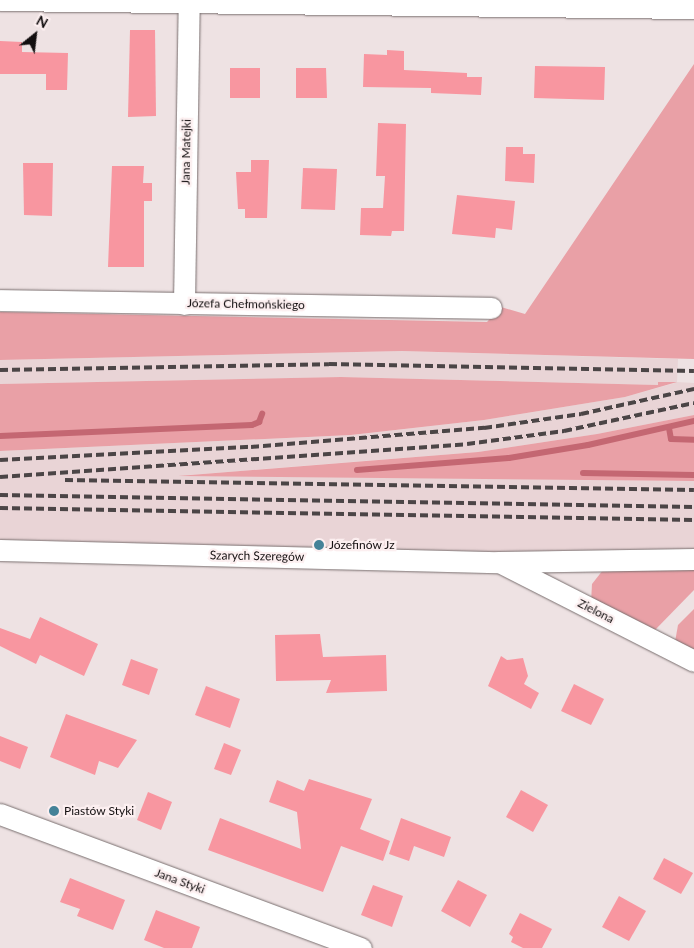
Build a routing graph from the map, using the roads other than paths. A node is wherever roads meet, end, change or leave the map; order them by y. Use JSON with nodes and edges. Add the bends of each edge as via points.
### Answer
{"nodes":[{"id":1,"x":0,"y":0,"type":"edge"},
{"id":2,"x":189,"y":1,"type":"edge"},
{"id":3,"x":694,"y":8,"type":"edge"},
{"id":4,"x":0,"y":300,"type":"edge"},
{"id":5,"x":184,"y":304,"type":"junction"},
{"id":6,"x":491,"y":308,"type":"dead end"},
{"id":7,"x":0,"y":550,"type":"edge"},
{"id":8,"x":694,"y":559,"type":"edge"},
{"id":9,"x":498,"y":562,"type":"junction"},
{"id":10,"x":694,"y":661,"type":"edge"},
{"id":11,"x":0,"y":814,"type":"edge"},
{"id":12,"x":361,"y":948,"type":"edge"}],
"edges":[{"from":1,"to":2,"type":"street"},
{"from":2,"to":3,"type":"street"},
{"from":2,"to":5,"type":"street","name":"Jana Matejki"},
{"from":4,"to":5,"type":"street","name":"Józefa Chełmońskiego"},
{"from":5,"to":6,"type":"street","name":"Józefa Chełmońskiego"},
{"from":7,"to":9,"type":"street","name":"Szarych Szeregów"},
{"from":8,"to":9,"type":"street","name":"Szarych Szeregów"},
{"from":9,"to":10,"type":"street","name":"Zielona"},
{"from":11,"to":12,"type":"street","name":"Jana Styki"}]}
